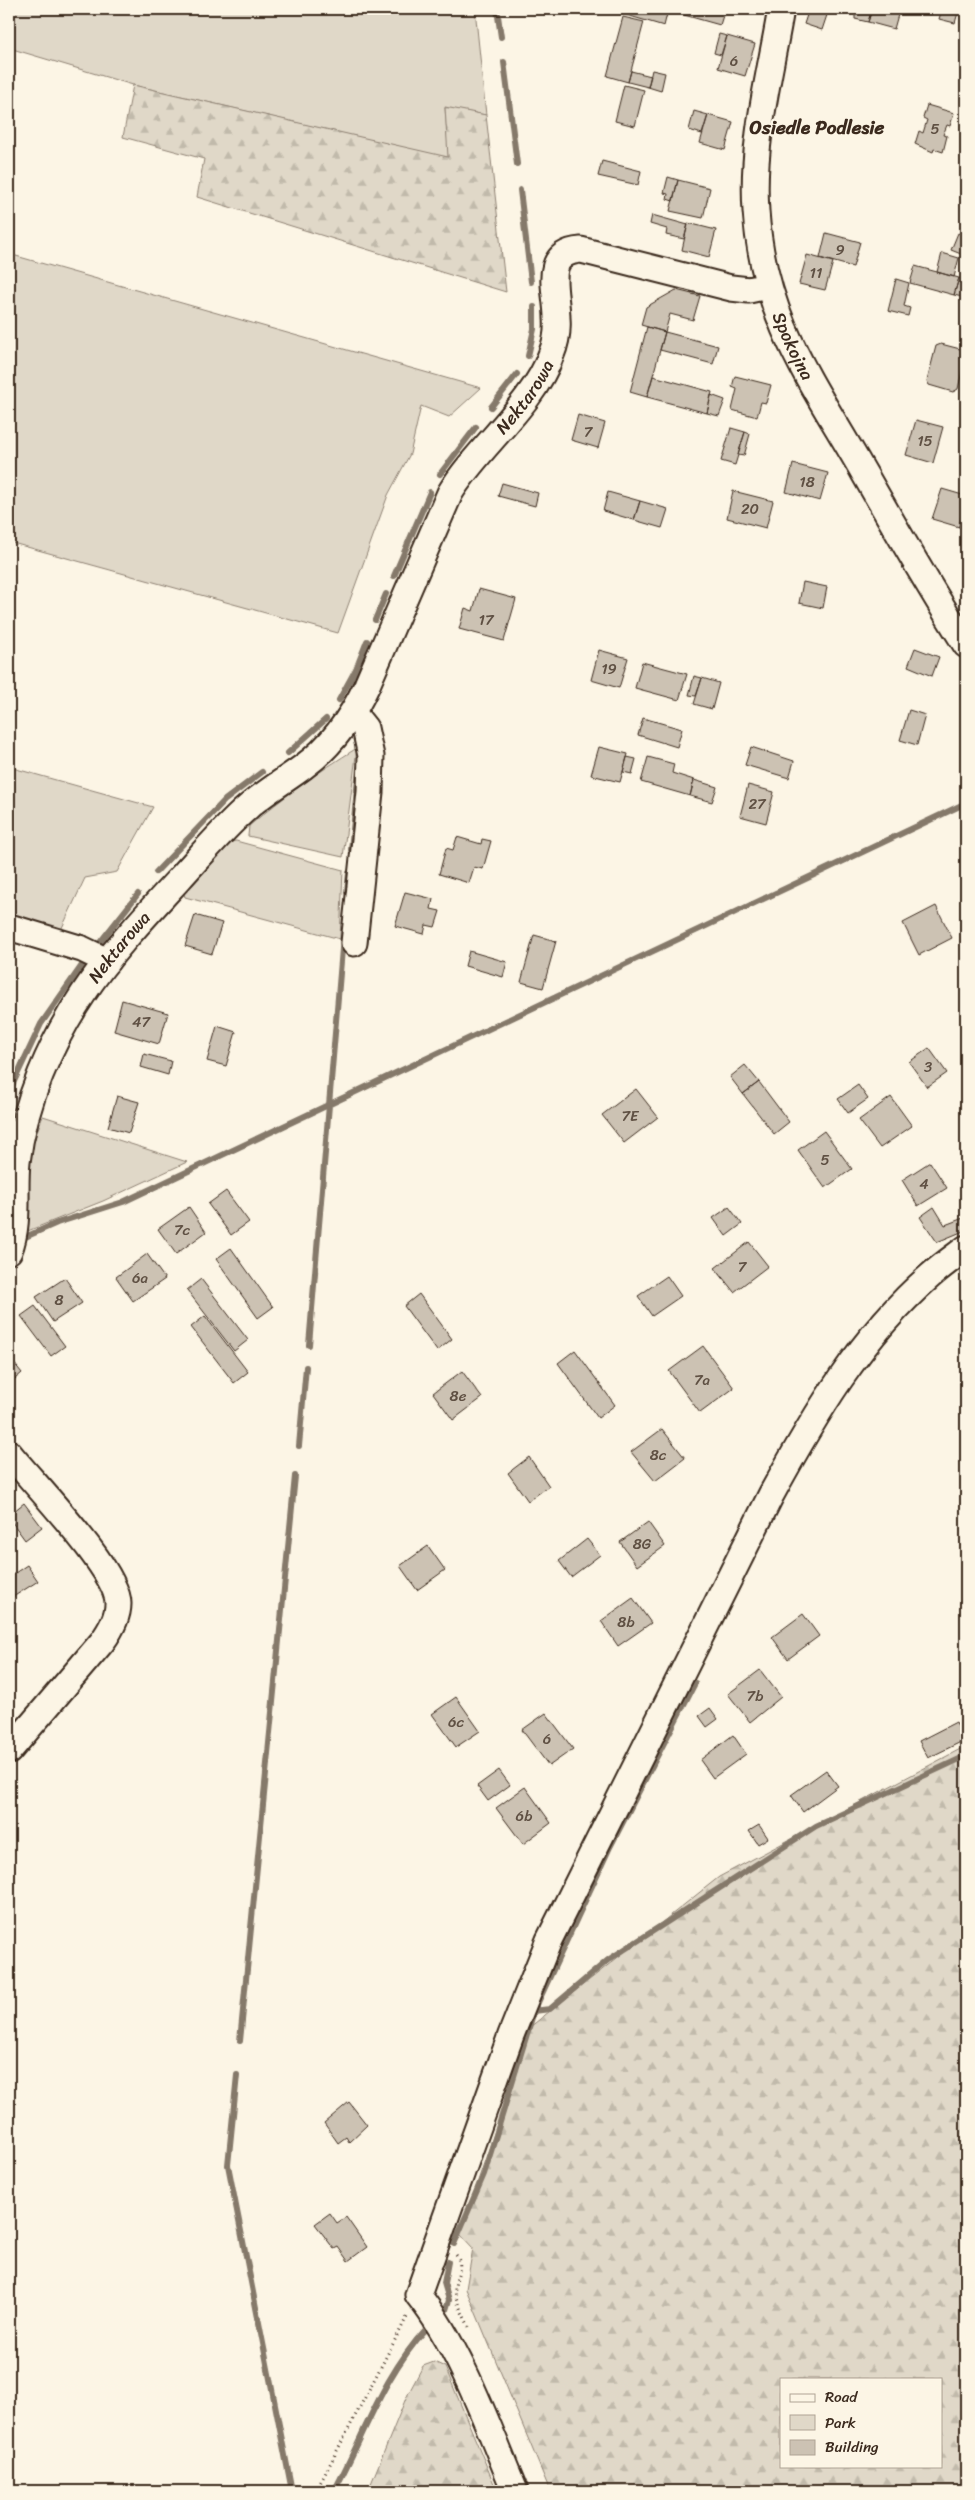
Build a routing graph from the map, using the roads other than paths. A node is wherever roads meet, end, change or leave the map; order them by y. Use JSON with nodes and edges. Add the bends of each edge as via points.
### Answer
{"nodes":[{"id":1,"x":781,"y":9,"type":"edge"},
{"id":2,"x":768,"y":286,"type":"junction"},
{"id":3,"x":966,"y":645,"type":"edge"},
{"id":4,"x":353,"y":714,"type":"junction"},
{"id":5,"x":9,"y":927,"type":"edge"},
{"id":6,"x":354,"y":943,"type":"dead end"},
{"id":7,"x":107,"y":961,"type":"junction"},
{"id":8,"x":966,"y":1248,"type":"edge"},
{"id":9,"x":9,"y":1251,"type":"edge"},
{"id":10,"x":9,"y":1453,"type":"edge"},
{"id":11,"x":9,"y":1751,"type":"edge"},
{"id":12,"x":515,"y":2491,"type":"edge"}],
"edges":[{"from":1,"to":2,"type":"street","name":"Spokojna","via":[[755,169],[758,235]]},
{"from":2,"to":3,"type":"street","name":"Spokojna","via":[[798,362]]},
{"from":2,"to":4,"type":"street","name":"Nektarowa","via":[[749,290],[731,288],[580,250],[564,254],[554,275],[557,330],[546,367],[533,389],[450,493]]},
{"from":4,"to":6,"type":"street","via":[[365,728],[371,756]]},
{"from":4,"to":7,"type":"street","name":"Nektarowa","via":[[317,755],[238,816]]},
{"from":5,"to":7,"type":"street","via":[[82,949]]},
{"from":7,"to":9,"type":"street","name":"Nektarowa","via":[[62,1030],[34,1096],[19,1149],[14,1228]]},
{"from":8,"to":12,"type":"street","via":[[929,1276],[880,1328],[821,1406],[771,1495],[570,1896],[511,2035],[418,2295],[437,2321],[453,2352]]},
{"from":10,"to":11,"type":"street","via":[[102,1564],[116,1590],[118,1604],[111,1629],[102,1642]]}]}
